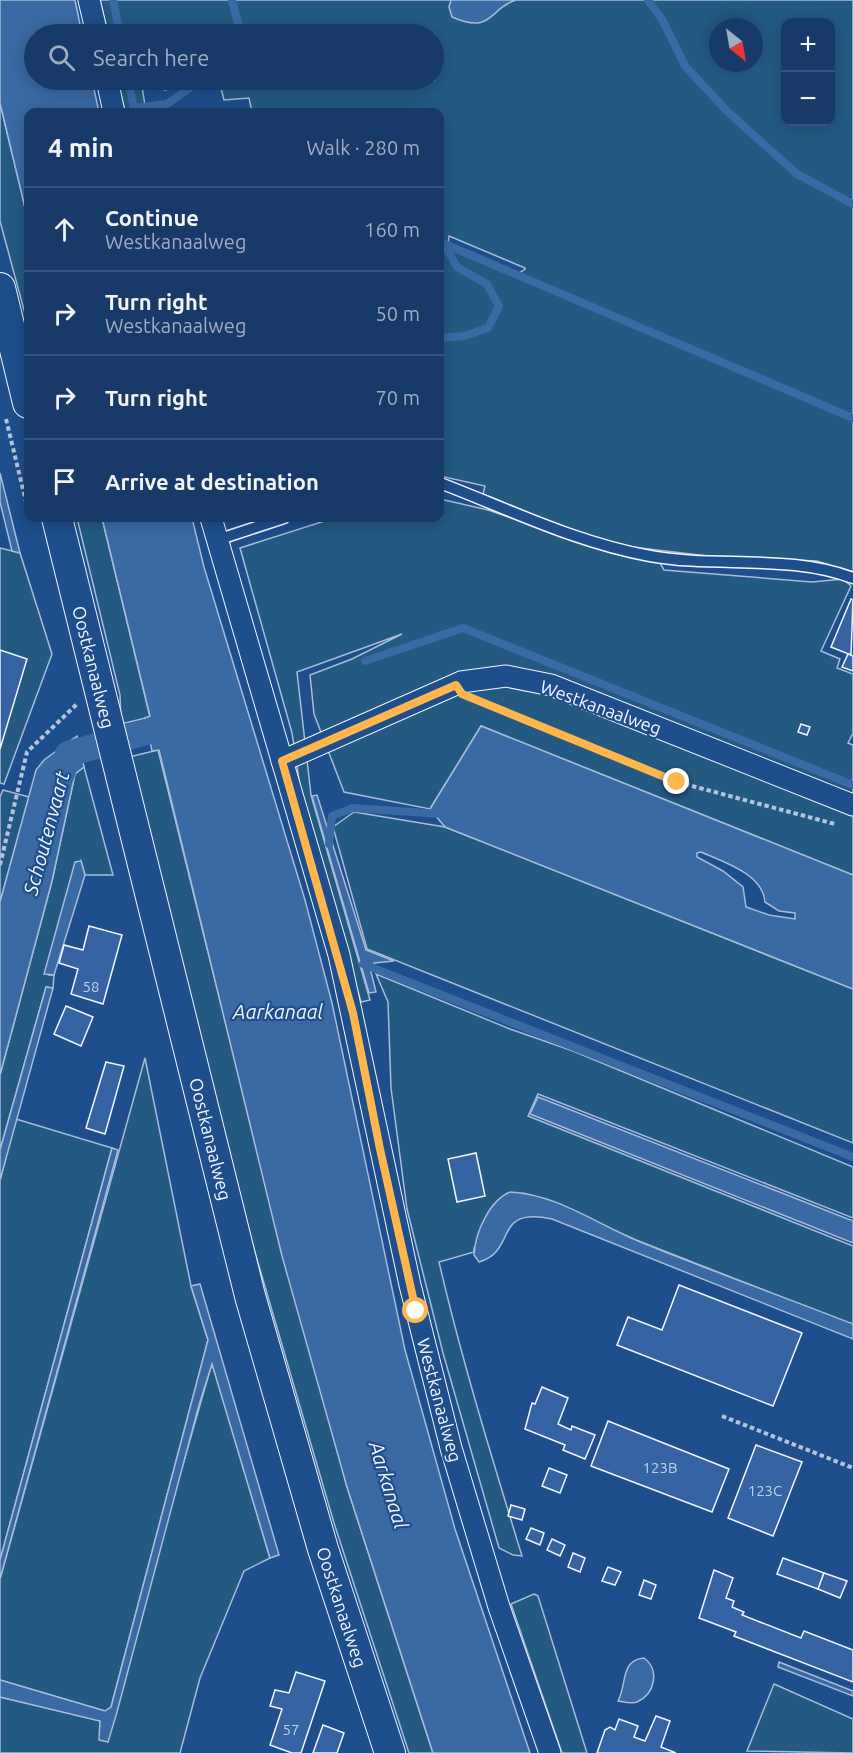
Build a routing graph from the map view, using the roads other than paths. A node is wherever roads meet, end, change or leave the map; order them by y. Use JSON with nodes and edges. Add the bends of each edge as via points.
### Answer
{"nodes":[{"id":1,"x":89,"y":0,"type":"edge"},
{"id":2,"x":95,"y":24,"type":"edge"},
{"id":3,"x":109,"y":90,"type":"edge"},
{"id":4,"x":113,"y":108,"type":"edge"},
{"id":5,"x":0,"y":288,"type":"edge"},
{"id":6,"x":17,"y":411,"type":"edge"},
{"id":7,"x":444,"y":485,"type":"edge"},
{"id":8,"x":58,"y":522,"type":"edge"},
{"id":9,"x":212,"y":522,"type":"edge"},
{"id":10,"x":272,"y":522,"type":"edge"},
{"id":11,"x":217,"y":540,"type":"junction"},
{"id":12,"x":853,"y":578,"type":"edge"},
{"id":13,"x":282,"y":761,"type":"junction"},
{"id":14,"x":853,"y":805,"type":"edge"},
{"id":15,"x":390,"y":1753,"type":"edge"},
{"id":16,"x":550,"y":1753,"type":"edge"}],
"edges":[{"from":1,"to":2,"type":"street"},
{"from":3,"to":4,"type":"street"},
{"from":5,"to":6,"type":"main road"},
{"from":7,"to":12,"type":"lane","via":[[606,547],[653,557],[825,568]]},
{"from":8,"to":15,"type":"main road","name":"Oostkanaalweg","via":[[90,704],[122,786],[250,1296],[323,1548]]},
{"from":9,"to":11,"type":"street","name":"Westkanaalweg"},
{"from":10,"to":11,"type":"lane"},
{"from":11,"to":13,"type":"street","name":"Westkanaalweg"},
{"from":13,"to":14,"type":"street","name":"Westkanaalweg","via":[[456,685],[507,676],[551,686]]},
{"from":13,"to":16,"type":"street","name":"Westkanaalweg","via":[[353,1013],[410,1286],[451,1448],[499,1607]]}]}
